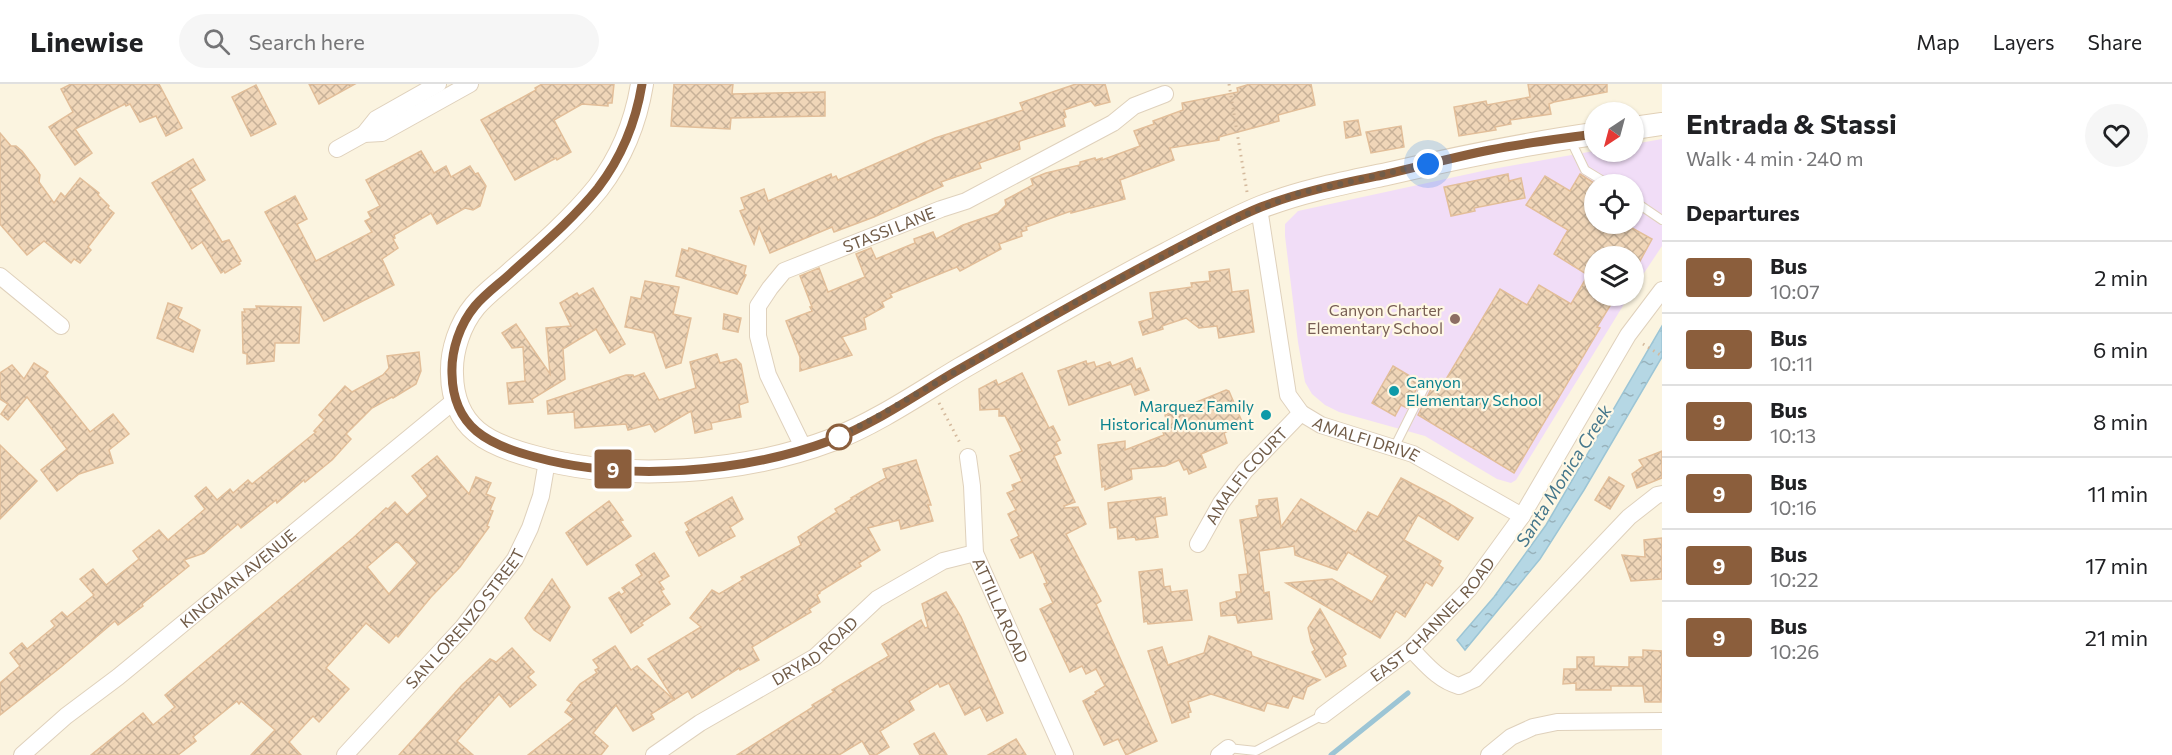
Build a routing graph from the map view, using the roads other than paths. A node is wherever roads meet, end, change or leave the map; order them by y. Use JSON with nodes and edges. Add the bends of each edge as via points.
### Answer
{"nodes":[{"id":1,"x":438,"y":84,"type":"edge"},
{"id":2,"x":470,"y":84,"type":"edge"},
{"id":3,"x":642,"y":84,"type":"edge"},
{"id":4,"x":1165,"y":94,"type":"dead end"},
{"id":5,"x":1662,"y":124,"type":"edge"},
{"id":6,"x":1644,"y":127,"type":"edge"},
{"id":7,"x":364,"y":134,"type":"junction"},
{"id":8,"x":1584,"y":135,"type":"edge"},
{"id":9,"x":1569,"y":137,"type":"junction"},
{"id":10,"x":337,"y":149,"type":"dead end"},
{"id":11,"x":1592,"y":174,"type":"edge"},
{"id":12,"x":1259,"y":208,"type":"junction"},
{"id":13,"x":1644,"y":208,"type":"edge"},
{"id":14,"x":1662,"y":220,"type":"edge"},
{"id":15,"x":0,"y":276,"type":"edge"},
{"id":16,"x":1662,"y":290,"type":"edge"},
{"id":17,"x":61,"y":326,"type":"dead end"},
{"id":18,"x":1426,"y":384,"type":"dead end"},
{"id":19,"x":454,"y":401,"type":"junction"},
{"id":20,"x":1301,"y":413,"type":"junction"},
{"id":21,"x":1394,"y":448,"type":"junction"},
{"id":22,"x":804,"y":449,"type":"junction"},
{"id":23,"x":968,"y":458,"type":"dead end"},
{"id":24,"x":547,"y":460,"type":"junction"},
{"id":25,"x":1662,"y":494,"type":"edge"},
{"id":26,"x":1522,"y":516,"type":"junction"},
{"id":27,"x":1198,"y":544,"type":"dead end"},
{"id":28,"x":975,"y":553,"type":"junction"},
{"id":29,"x":1411,"y":649,"type":"junction"},
{"id":30,"x":1323,"y":715,"type":"joint"},
{"id":31,"x":1662,"y":721,"type":"edge"},
{"id":32,"x":1224,"y":751,"type":"edge"},
{"id":33,"x":22,"y":755,"type":"edge"},
{"id":34,"x":345,"y":755,"type":"edge"},
{"id":35,"x":654,"y":755,"type":"edge"},
{"id":36,"x":1065,"y":755,"type":"edge"},
{"id":37,"x":1489,"y":755,"type":"edge"}],
"edges":[{"from":1,"to":7,"type":"street","via":[[376,119]]},
{"from":2,"to":7,"type":"street","via":[[382,132]]},
{"from":3,"to":19,"type":"street","via":[[632,127],[597,190],[475,305],[455,343]]},
{"from":4,"to":22,"type":"street","name":"STASSI LANE","via":[[1134,106],[1113,123],[966,201],[784,271],[758,306],[758,336],[768,375]]},
{"from":5,"to":6,"type":"street"},
{"from":7,"to":10,"type":"street"},
{"from":8,"to":9,"type":"street"},
{"from":9,"to":11,"type":"lane","via":[[1585,170]]},
{"from":9,"to":12,"type":"street","via":[[1494,149],[1296,194]]},
{"from":12,"to":20,"type":"street","name":"AMALFI DRIVE","via":[[1288,395]]},
{"from":12,"to":22,"type":"street","via":[[1097,290],[875,418],[835,439]]},
{"from":13,"to":14,"type":"lane"},
{"from":15,"to":17,"type":"street"},
{"from":16,"to":26,"type":"street","name":"EAST CHANNEL ROAD","via":[[1628,335]]},
{"from":18,"to":21,"type":"lane"},
{"from":19,"to":24,"type":"street","via":[[459,412],[488,440],[514,452]]},
{"from":19,"to":33,"type":"street","name":"KINGMAN AVENUE"},
{"from":20,"to":21,"type":"street","name":"AMALFI DRIVE","via":[[1321,425]]},
{"from":20,"to":27,"type":"street","name":"AMALFI COURT","via":[[1245,471]]},
{"from":21,"to":26,"type":"street","name":"AMALFI DRIVE","via":[[1413,454]]},
{"from":22,"to":24,"type":"street","via":[[741,464],[664,472]]},
{"from":23,"to":28,"type":"street","name":"ATTILLA ROAD"},
{"from":24,"to":34,"type":"street","name":"SAN LORENZO STREET","via":[[541,496],[515,559],[463,627]]},
{"from":25,"to":29,"type":"street","via":[[1629,517],[1475,679],[1459,686],[1449,683]]},
{"from":26,"to":29,"type":"street","name":"EAST CHANNEL ROAD","via":[[1469,589]]},
{"from":28,"to":35,"type":"street","name":"DRYAD ROAD","via":[[943,561],[877,599],[815,657],[700,723]]},
{"from":28,"to":36,"type":"street","name":"ATTILLA ROAD"},
{"from":29,"to":30,"type":"street","name":"EAST CHANNEL ROAD"},
{"from":30,"to":32,"type":"lane","name":"EAST CHANNEL ROAD","via":[[1256,752]]},
{"from":31,"to":37,"type":"street","via":[[1557,722],[1511,737]]}]}
